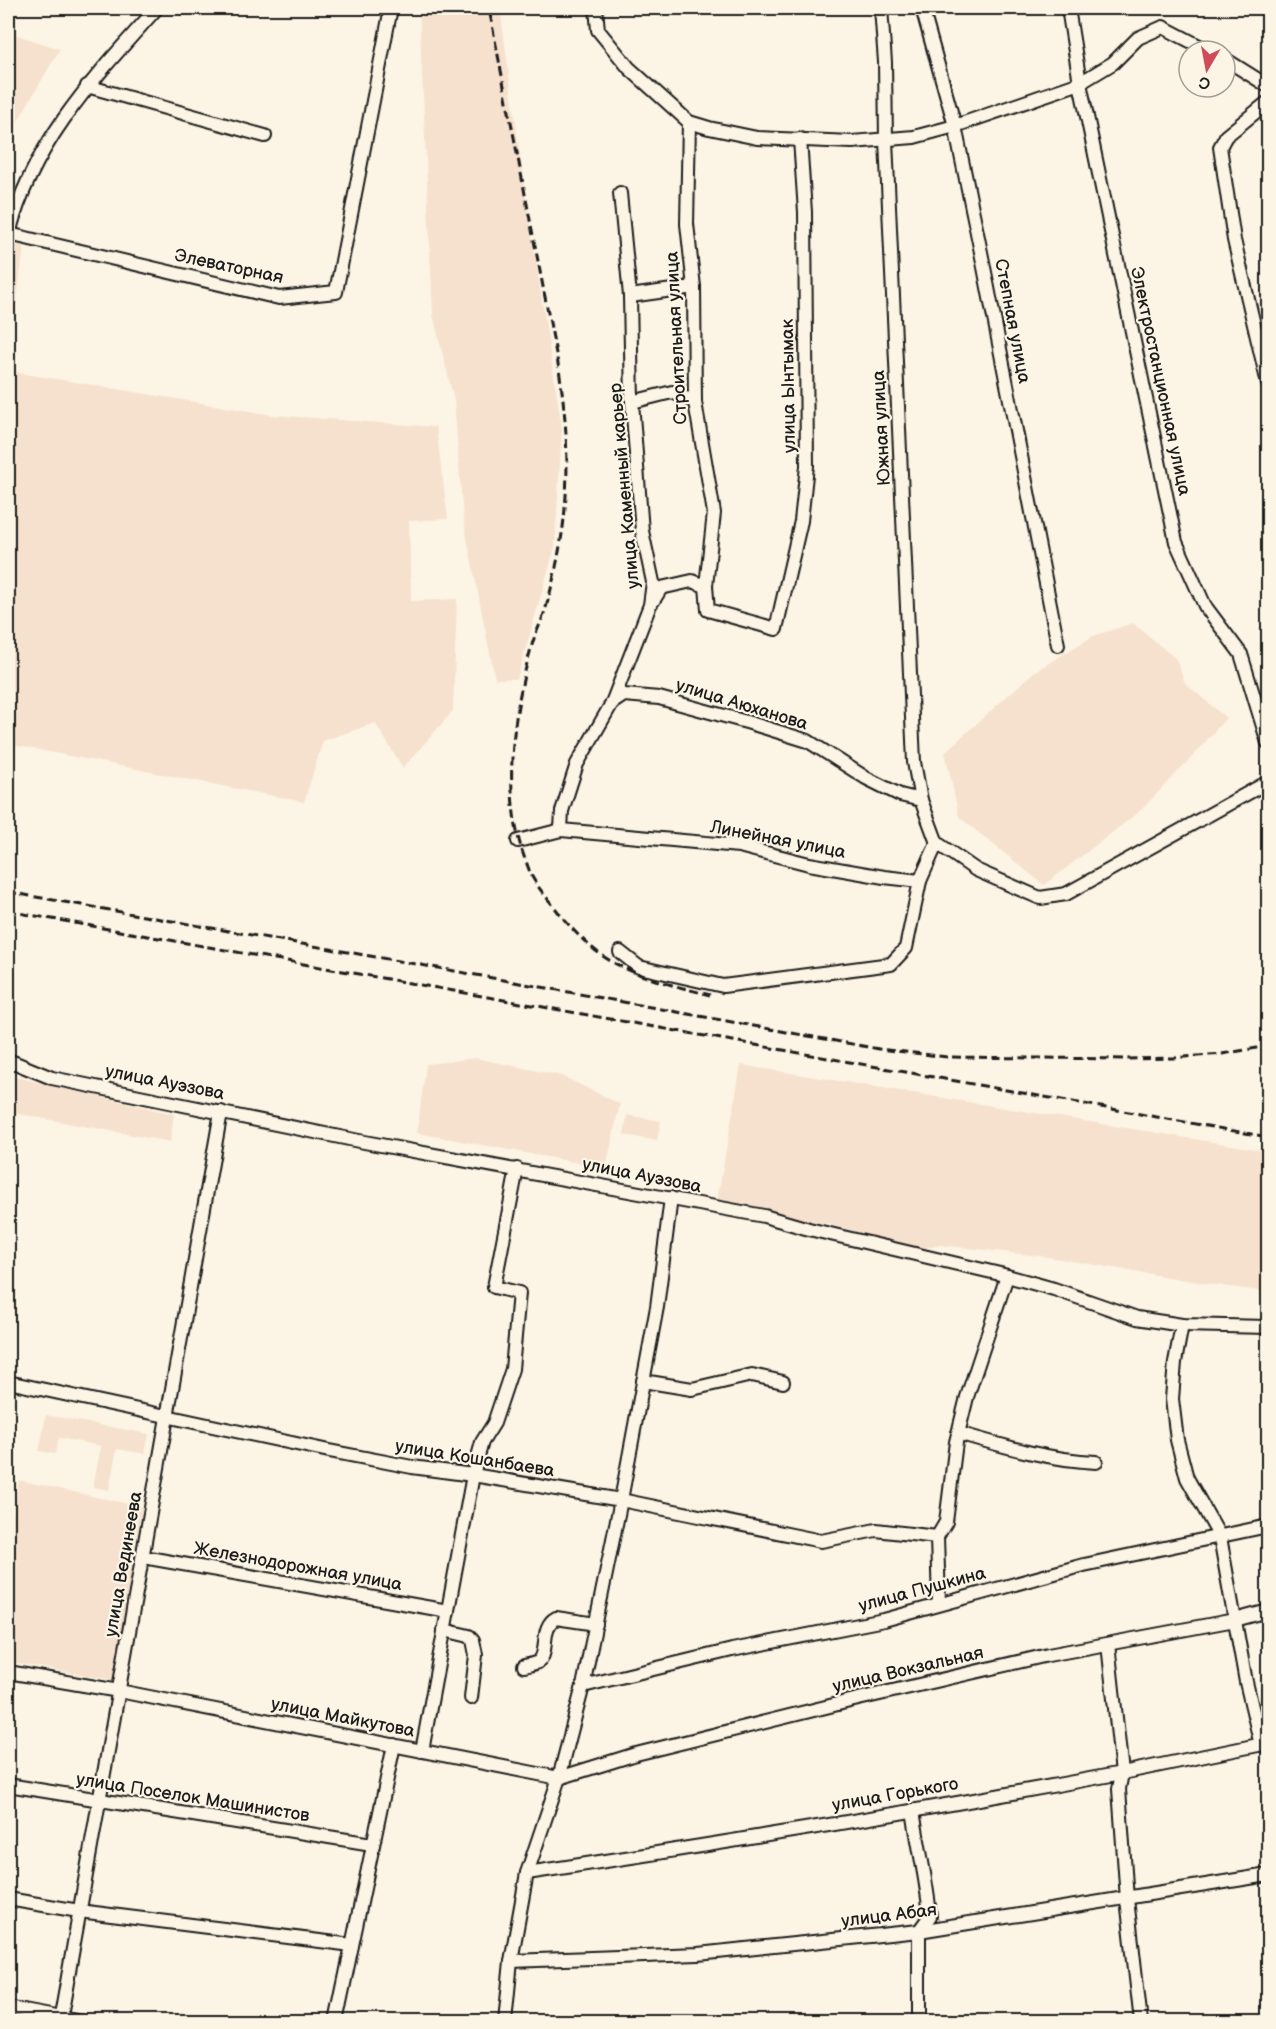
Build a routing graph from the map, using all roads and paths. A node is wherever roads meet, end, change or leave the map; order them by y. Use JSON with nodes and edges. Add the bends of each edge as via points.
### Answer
{"nodes":[{"id":1,"x":157,"y":8,"type":"edge"},
{"id":2,"x":391,"y":8,"type":"edge"},
{"id":3,"x":596,"y":8,"type":"edge"},
{"id":4,"x":881,"y":8,"type":"edge"},
{"id":5,"x":922,"y":8,"type":"edge"},
{"id":6,"x":1068,"y":8,"type":"edge"},
{"id":7,"x":1186,"y":39,"type":"edge"},
{"id":8,"x":1237,"y":66,"type":"edge"},
{"id":9,"x":1080,"y":83,"type":"junction"},
{"id":10,"x":87,"y":86,"type":"junction"},
{"id":11,"x":1269,"y":86,"type":"edge"},
{"id":12,"x":1269,"y":102,"type":"edge"},
{"id":13,"x":689,"y":122,"type":"junction"},
{"id":14,"x":955,"y":126,"type":"junction"},
{"id":15,"x":265,"y":136,"type":"dead end"},
{"id":16,"x":800,"y":139,"type":"junction"},
{"id":17,"x":886,"y":140,"type":"junction"},
{"id":18,"x":621,"y":193,"type":"dead end"},
{"id":19,"x":694,"y":287,"type":"junction"},
{"id":20,"x":630,"y":296,"type":"junction"},
{"id":21,"x":1269,"y":384,"type":"edge"},
{"id":22,"x":632,"y":402,"type":"junction"},
{"id":23,"x":695,"y":402,"type":"junction"},
{"id":24,"x":706,"y":586,"type":"junction"},
{"id":25,"x":650,"y":605,"type":"junction"},
{"id":26,"x":1058,"y":645,"type":"dead end"},
{"id":27,"x":612,"y":703,"type":"junction"},
{"id":28,"x":1269,"y":743,"type":"edge"},
{"id":29,"x":1269,"y":782,"type":"edge"},
{"id":30,"x":921,"y":800,"type":"junction"},
{"id":31,"x":561,"y":830,"type":"junction"},
{"id":32,"x":518,"y":841,"type":"dead end"},
{"id":33,"x":937,"y":843,"type":"junction"},
{"id":34,"x":920,"y":880,"type":"junction"},
{"id":35,"x":620,"y":952,"type":"dead end"},
{"id":36,"x":8,"y":1060,"type":"edge"},
{"id":37,"x":220,"y":1112,"type":"junction"},
{"id":38,"x":517,"y":1169,"type":"junction"},
{"id":39,"x":671,"y":1198,"type":"junction"},
{"id":40,"x":1007,"y":1276,"type":"junction"},
{"id":41,"x":1182,"y":1325,"type":"junction"},
{"id":42,"x":1269,"y":1327,"type":"edge"},
{"id":43,"x":643,"y":1381,"type":"junction"},
{"id":44,"x":8,"y":1382,"type":"edge"},
{"id":45,"x":783,"y":1382,"type":"dead end"},
{"id":46,"x":166,"y":1415,"type":"junction"},
{"id":47,"x":958,"y":1433,"type":"junction"},
{"id":48,"x":1096,"y":1462,"type":"dead end"},
{"id":49,"x":473,"y":1475,"type":"junction"},
{"id":50,"x":621,"y":1500,"type":"junction"},
{"id":51,"x":1269,"y":1526,"type":"edge"},
{"id":52,"x":937,"y":1537,"type":"junction"},
{"id":53,"x":1220,"y":1537,"type":"junction"},
{"id":54,"x":143,"y":1557,"type":"junction"},
{"id":55,"x":939,"y":1604,"type":"junction"},
{"id":56,"x":448,"y":1611,"type":"junction"},
{"id":57,"x":1269,"y":1611,"type":"edge"},
{"id":58,"x":1235,"y":1620,"type":"junction"},
{"id":59,"x":596,"y":1624,"type":"junction"},
{"id":60,"x":444,"y":1630,"type":"junction"},
{"id":61,"x":1108,"y":1644,"type":"junction"},
{"id":62,"x":524,"y":1666,"type":"dead end"},
{"id":63,"x":8,"y":1672,"type":"edge"},
{"id":64,"x":584,"y":1686,"type":"junction"},
{"id":65,"x":119,"y":1691,"type":"junction"},
{"id":66,"x":471,"y":1698,"type":"dead end"},
{"id":67,"x":1265,"y":1744,"type":"edge"},
{"id":68,"x":394,"y":1745,"type":"junction"},
{"id":69,"x":422,"y":1751,"type":"junction"},
{"id":70,"x":1122,"y":1773,"type":"junction"},
{"id":71,"x":559,"y":1778,"type":"junction"},
{"id":72,"x":8,"y":1785,"type":"edge"},
{"id":73,"x":99,"y":1800,"type":"junction"},
{"id":74,"x":913,"y":1810,"type":"junction"},
{"id":75,"x":372,"y":1844,"type":"junction"},
{"id":76,"x":527,"y":1873,"type":"junction"},
{"id":77,"x":1269,"y":1875,"type":"edge"},
{"id":78,"x":8,"y":1899,"type":"edge"},
{"id":79,"x":1127,"y":1899,"type":"junction"},
{"id":80,"x":79,"y":1911,"type":"junction"},
{"id":81,"x":919,"y":1931,"type":"junction"},
{"id":82,"x":352,"y":1945,"type":"junction"},
{"id":83,"x":511,"y":1961,"type":"junction"},
{"id":84,"x":8,"y":2008,"type":"edge"},
{"id":85,"x":60,"y":2020,"type":"edge"},
{"id":86,"x":82,"y":2022,"type":"edge"},
{"id":87,"x":336,"y":2022,"type":"edge"},
{"id":88,"x":505,"y":2022,"type":"edge"},
{"id":89,"x":919,"y":2022,"type":"edge"},
{"id":90,"x":1141,"y":2022,"type":"edge"}],
"edges":[{"from":1,"to":10,"type":"street"},
{"from":2,"to":10,"type":"street","name":"Элеваторная","via":[[336,292],[279,298],[9,234],[16,208],[50,137]]},
{"from":3,"to":13,"type":"street","via":[[598,30],[628,68]]},
{"from":4,"to":17,"type":"street","name":"Южная улица"},
{"from":5,"to":14,"type":"street","name":"Степная улица"},
{"from":6,"to":9,"type":"street","name":"Электростанционная улица"},
{"from":7,"to":9,"type":"street","via":[[1163,27],[1138,38],[1113,63]]},
{"from":8,"to":11,"type":"street"},
{"from":9,"to":14,"type":"street"},
{"from":9,"to":28,"type":"street","name":"Электростанционная улица","via":[[1176,542],[1205,606],[1241,654]]},
{"from":10,"to":15,"type":"street"},
{"from":12,"to":21,"type":"street","via":[[1226,136],[1220,147],[1234,240]]},
{"from":13,"to":16,"type":"street","via":[[757,138]]},
{"from":13,"to":19,"type":"street","name":"Строительная улица","via":[[687,224]]},
{"from":14,"to":17,"type":"street"},
{"from":14,"to":26,"type":"street","name":"Степная улица"},
{"from":16,"to":17,"type":"street"},
{"from":16,"to":24,"type":"street","name":"улица Ынтымак","via":[[805,212],[807,466],[801,520],[776,629],[708,610]]},
{"from":17,"to":30,"type":"street","name":"Южная улица","via":[[914,762]]},
{"from":18,"to":20,"type":"street","name":"улица Каменный карьер"},
{"from":19,"to":20,"type":"street"},
{"from":19,"to":23,"type":"street","name":"Строительная улица"},
{"from":20,"to":22,"type":"street","name":"улица Каменный карьер"},
{"from":22,"to":23,"type":"street","via":[[672,393]]},
{"from":22,"to":25,"type":"street","name":"улица Каменный карьер","via":[[642,531],[653,582]]},
{"from":23,"to":24,"type":"street","name":"Строительная улица","via":[[714,513]]},
{"from":24,"to":25,"type":"street","via":[[692,581],[661,588]]},
{"from":25,"to":27,"type":"street","name":"улица Каменный карьер"},
{"from":27,"to":30,"type":"street","name":"улица Аюханова","via":[[624,695],[659,698],[808,741],[866,778],[900,795]]},
{"from":27,"to":31,"type":"street","name":"улица Каменный карьер","via":[[577,764],[562,811]]},
{"from":29,"to":33,"type":"street","via":[[1066,894],[1040,898],[975,870]]},
{"from":30,"to":33,"type":"street","name":"Южная улица"},
{"from":31,"to":32,"type":"street","name":"Линейная улица"},
{"from":31,"to":34,"type":"street","name":"Линейная улица","via":[[739,846],[809,864]]},
{"from":33,"to":34,"type":"street"},
{"from":34,"to":35,"type":"street","via":[[906,948],[891,964],[723,987],[639,967]]},
{"from":36,"to":37,"type":"street","name":"улица Ауэзова","via":[[52,1078]]},
{"from":37,"to":38,"type":"street","name":"улица Ауэзова"},
{"from":37,"to":46,"type":"street","name":"улица Вединеева"},
{"from":38,"to":39,"type":"street","name":"улица Ауэзова"},
{"from":38,"to":49,"type":"street","via":[[494,1287],[519,1293],[512,1369]]},
{"from":39,"to":40,"type":"street","name":"улица Ауэзова","via":[[764,1216]]},
{"from":39,"to":43,"type":"street"},
{"from":40,"to":41,"type":"street","name":"улица Ауэзова","via":[[1137,1318]]},
{"from":40,"to":47,"type":"street"},
{"from":41,"to":42,"type":"street","name":"улица Ауэзова"},
{"from":41,"to":53,"type":"street","via":[[1172,1399],[1177,1440],[1187,1478]]},
{"from":43,"to":45,"type":"street","via":[[692,1389],[752,1375]]},
{"from":43,"to":50,"type":"street"},
{"from":44,"to":46,"type":"street","name":"улица Кошанбаева"},
{"from":46,"to":49,"type":"street","name":"улица Кошанбаева","via":[[339,1453]]},
{"from":46,"to":54,"type":"street","name":"улица Вединеева"},
{"from":47,"to":48,"type":"street","via":[[1016,1450]]},
{"from":47,"to":52,"type":"street","via":[[946,1522]]},
{"from":49,"to":50,"type":"street","name":"улица Кошанбаева"},
{"from":49,"to":56,"type":"street"},
{"from":50,"to":52,"type":"street","name":"улица Кошанбаева","via":[[821,1541],[876,1530]]},
{"from":50,"to":59,"type":"street"},
{"from":51,"to":53,"type":"street","name":"улица Пушкина"},
{"from":52,"to":55,"type":"street"},
{"from":53,"to":55,"type":"street","name":"улица Пушкина","via":[[1084,1565]]},
{"from":53,"to":58,"type":"street"},
{"from":54,"to":56,"type":"street","name":"Железнодорожная улица"},
{"from":54,"to":65,"type":"street","name":"улица Вединеева"},
{"from":55,"to":64,"type":"street","name":"улица Пушкина","via":[[884,1620],[732,1650]]},
{"from":56,"to":60,"type":"street"},
{"from":57,"to":58,"type":"street","name":"улица Вокзальная"},
{"from":58,"to":61,"type":"street","name":"улица Вокзальная"},
{"from":58,"to":67,"type":"street","via":[[1246,1682]]},
{"from":59,"to":62,"type":"street","via":[[552,1620],[541,1659]]},
{"from":59,"to":64,"type":"street"},
{"from":60,"to":66,"type":"street","via":[[473,1640],[476,1655]]},
{"from":60,"to":69,"type":"street"},
{"from":61,"to":70,"type":"street"},
{"from":61,"to":71,"type":"street","name":"улица Вокзальная","via":[[854,1700],[636,1754]]},
{"from":63,"to":65,"type":"street","name":"улица Майкутова"},
{"from":64,"to":71,"type":"street"},
{"from":65,"to":68,"type":"street","name":"улица Майкутова"},
{"from":65,"to":73,"type":"street","name":"улица Вединеева"},
{"from":67,"to":70,"type":"street","name":"улица Горького"},
{"from":68,"to":69,"type":"street","name":"улица Майкутова"},
{"from":68,"to":75,"type":"street"},
{"from":69,"to":71,"type":"street","name":"улица Майкутова"},
{"from":70,"to":74,"type":"street","name":"улица Горького"},
{"from":70,"to":79,"type":"street","via":[[1119,1790]]},
{"from":71,"to":76,"type":"street"},
{"from":72,"to":73,"type":"street","name":"улица Поселок Машинистов"},
{"from":73,"to":75,"type":"street","name":"улица Поселок Машинистов"},
{"from":73,"to":80,"type":"street","name":"улица Вединеева"},
{"from":74,"to":76,"type":"street","name":"улица Горького"},
{"from":74,"to":81,"type":"street","via":[[930,1916]]},
{"from":75,"to":82,"type":"street"},
{"from":76,"to":83,"type":"street"},
{"from":77,"to":79,"type":"street","name":"улица Абая"},
{"from":78,"to":80,"type":"street"},
{"from":79,"to":81,"type":"street","name":"улица Абая"},
{"from":79,"to":90,"type":"street"},
{"from":80,"to":82,"type":"street"},
{"from":80,"to":85,"type":"street","name":"улица Вединеева"},
{"from":81,"to":83,"type":"street","name":"улица Абая","via":[[698,1954]]},
{"from":81,"to":89,"type":"street"},
{"from":82,"to":87,"type":"street"},
{"from":83,"to":88,"type":"street"},
{"from":84,"to":85,"type":"street"},
{"from":85,"to":86,"type":"street"}]}
